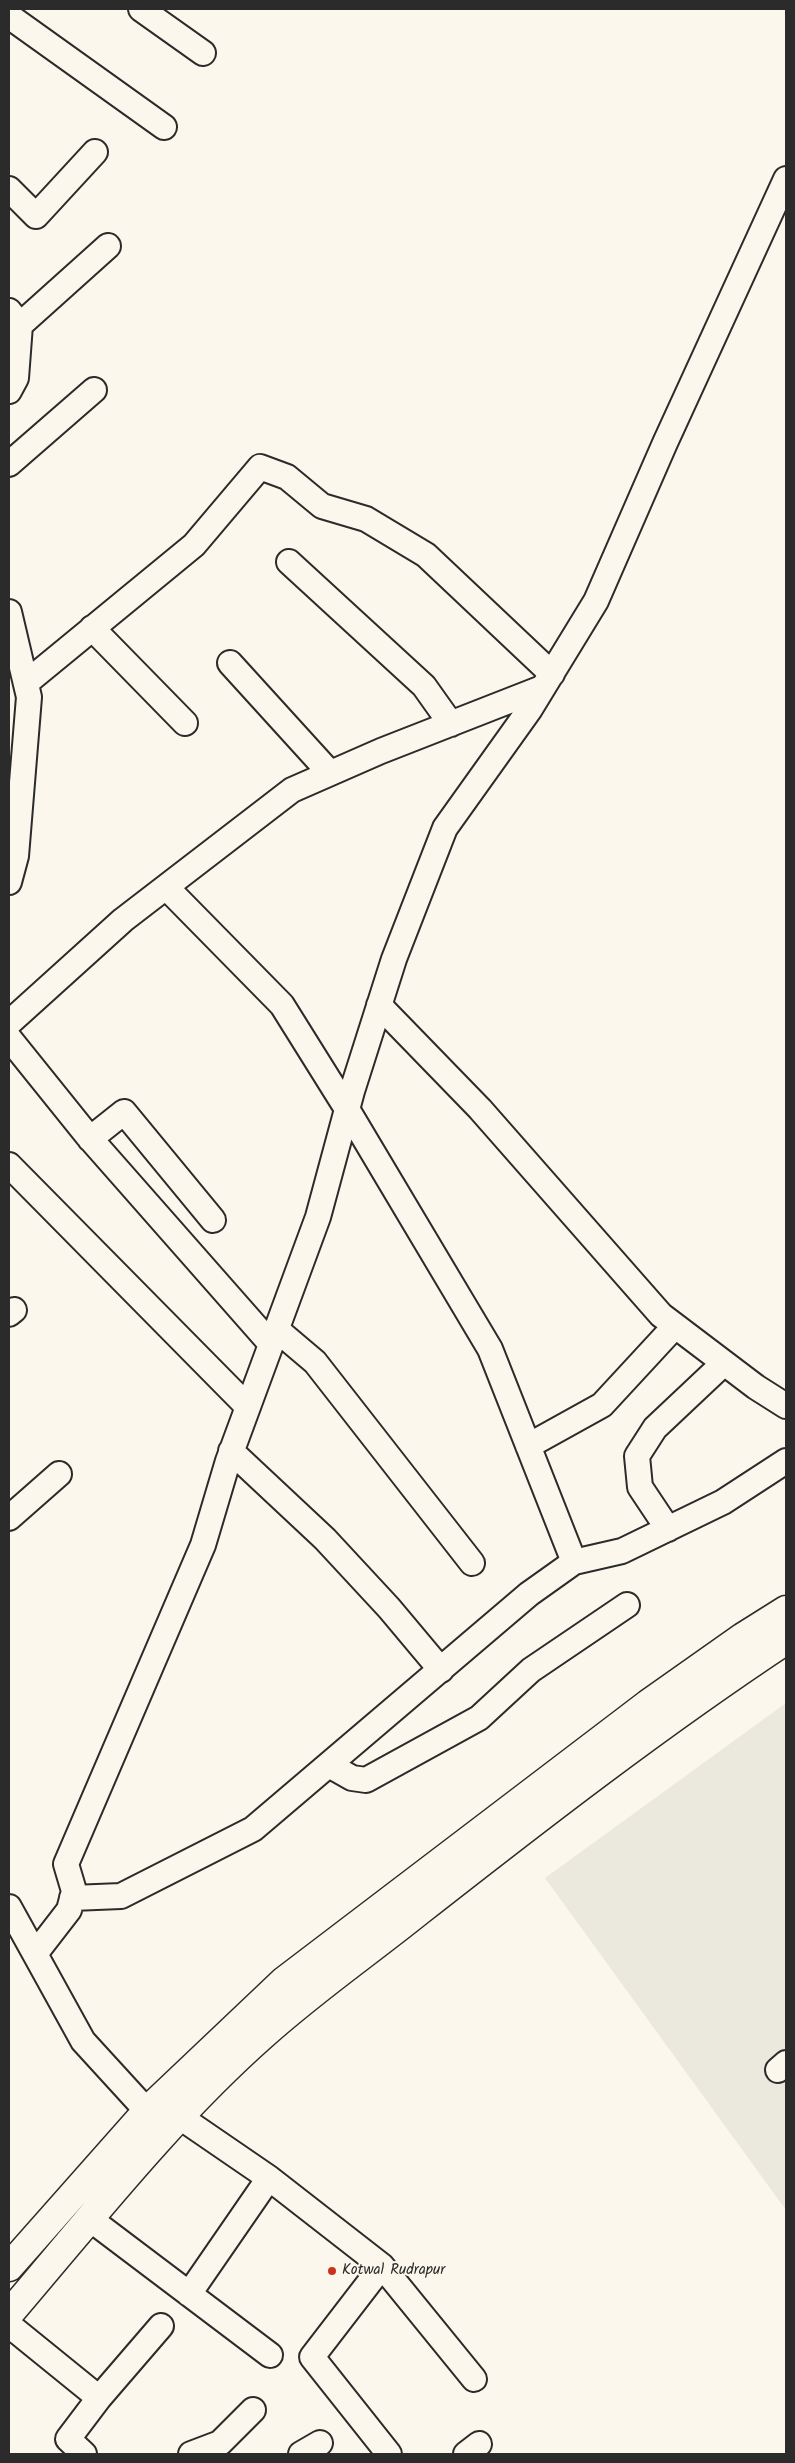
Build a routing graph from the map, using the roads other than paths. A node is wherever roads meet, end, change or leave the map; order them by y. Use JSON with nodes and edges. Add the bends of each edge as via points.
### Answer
{"nodes":[{"id":1,"x":141,"y":9,"type":"edge"},
{"id":2,"x":14,"y":17,"type":"edge"},
{"id":3,"x":203,"y":53,"type":"dead end"},
{"id":4,"x":164,"y":127,"type":"dead end"},
{"id":5,"x":96,"y":152,"type":"dead end"},
{"id":6,"x":786,"y":179,"type":"edge"},
{"id":7,"x":9,"y":190,"type":"edge"},
{"id":8,"x":108,"y":246,"type":"dead end"},
{"id":9,"x":15,"y":318,"type":"edge"},
{"id":10,"x":94,"y":390,"type":"dead end"},
{"id":11,"x":9,"y":391,"type":"edge"},
{"id":12,"x":9,"y":464,"type":"edge"},
{"id":13,"x":289,"y":562,"type":"dead end"},
{"id":14,"x":9,"y":612,"type":"edge"},
{"id":15,"x":92,"y":628,"type":"junction"},
{"id":16,"x":230,"y":663,"type":"dead end"},
{"id":17,"x":547,"y":681,"type":"junction"},
{"id":18,"x":26,"y":683,"type":"junction"},
{"id":19,"x":185,"y":723,"type":"dead end"},
{"id":20,"x":451,"y":724,"type":"junction"},
{"id":21,"x":330,"y":773,"type":"junction"},
{"id":22,"x":9,"y":882,"type":"edge"},
{"id":23,"x":166,"y":887,"type":"junction"},
{"id":24,"x":379,"y":1005,"type":"junction"},
{"id":25,"x":9,"y":1023,"type":"edge"},
{"id":26,"x":9,"y":1038,"type":"edge"},
{"id":27,"x":347,"y":1109,"type":"junction"},
{"id":28,"x":90,"y":1139,"type":"junction"},
{"id":29,"x":9,"y":1165,"type":"edge"},
{"id":30,"x":213,"y":1220,"type":"dead end"},
{"id":31,"x":675,"y":1326,"type":"junction"},
{"id":32,"x":274,"y":1336,"type":"junction"},
{"id":33,"x":724,"y":1363,"type":"junction"},
{"id":34,"x":786,"y":1406,"type":"edge"},
{"id":35,"x":248,"y":1407,"type":"junction"},
{"id":36,"x":528,"y":1446,"type":"junction"},
{"id":37,"x":232,"y":1450,"type":"junction"},
{"id":38,"x":786,"y":1461,"type":"edge"},
{"id":39,"x":59,"y":1474,"type":"dead end"},
{"id":40,"x":9,"y":1518,"type":"edge"},
{"id":41,"x":668,"y":1529,"type":"junction"},
{"id":42,"x":472,"y":1562,"type":"dead end"},
{"id":43,"x":574,"y":1562,"type":"junction"},
{"id":44,"x":628,"y":1605,"type":"dead end"},
{"id":45,"x":786,"y":1610,"type":"edge"},
{"id":46,"x":786,"y":1640,"type":"edge"},
{"id":47,"x":441,"y":1670,"type":"junction"},
{"id":48,"x":329,"y":1765,"type":"junction"},
{"id":49,"x":494,"y":1835,"type":"junction"},
{"id":50,"x":72,"y":1898,"type":"junction"},
{"id":51,"x":413,"y":1899,"type":"junction"},
{"id":52,"x":9,"y":1907,"type":"edge"},
{"id":53,"x":34,"y":1954,"type":"junction"},
{"id":54,"x":146,"y":2111,"type":"junction"},
{"id":55,"x":173,"y":2124,"type":"junction"},
{"id":56,"x":269,"y":2178,"type":"junction"},
{"id":57,"x":90,"y":2219,"type":"junction"},
{"id":58,"x":382,"y":2266,"type":"junction"},
{"id":59,"x":9,"y":2267,"type":"edge"},
{"id":60,"x":189,"y":2294,"type":"junction"},
{"id":61,"x":9,"y":2314,"type":"edge"},
{"id":62,"x":9,"y":2325,"type":"edge"},
{"id":63,"x":161,"y":2326,"type":"dead end"},
{"id":64,"x":270,"y":2355,"type":"dead end"},
{"id":65,"x":474,"y":2379,"type":"dead end"},
{"id":66,"x":99,"y":2398,"type":"junction"},
{"id":67,"x":253,"y":2410,"type":"dead end"},
{"id":68,"x":84,"y":2454,"type":"edge"},
{"id":69,"x":191,"y":2454,"type":"edge"},
{"id":70,"x":388,"y":2454,"type":"edge"}],
"edges":[{"from":1,"to":3,"type":"street"},
{"from":2,"to":4,"type":"street"},
{"from":5,"to":7,"type":"street","via":[[36,216]]},
{"from":6,"to":17,"type":"street","via":[[596,601]]},
{"from":8,"to":9,"type":"street"},
{"from":9,"to":11,"type":"street","via":[[16,378]]},
{"from":10,"to":12,"type":"street"},
{"from":13,"to":20,"type":"street","via":[[424,686]]},
{"from":14,"to":18,"type":"street"},
{"from":15,"to":17,"type":"street","via":[[194,545],[260,467],[287,477],[322,506],[366,519],[426,555]]},
{"from":15,"to":18,"type":"street"},
{"from":15,"to":19,"type":"street"},
{"from":16,"to":21,"type":"street"},
{"from":17,"to":20,"type":"street"},
{"from":17,"to":24,"type":"street","via":[[445,828]]},
{"from":18,"to":22,"type":"street","via":[[29,697],[16,856]]},
{"from":20,"to":21,"type":"street"},
{"from":21,"to":23,"type":"street","via":[[292,790]]},
{"from":23,"to":25,"type":"street","via":[[124,920]]},
{"from":23,"to":27,"type":"street","via":[[282,1004]]},
{"from":24,"to":27,"type":"street"},
{"from":24,"to":31,"type":"street","via":[[480,1109],[654,1308]]},
{"from":26,"to":28,"type":"street"},
{"from":27,"to":32,"type":"street","via":[[318,1216]]},
{"from":27,"to":36,"type":"street","via":[[490,1349]]},
{"from":28,"to":30,"type":"street","via":[[124,1112]]},
{"from":28,"to":32,"type":"street"},
{"from":29,"to":35,"type":"street"},
{"from":31,"to":33,"type":"street"},
{"from":31,"to":36,"type":"street","via":[[602,1405]]},
{"from":32,"to":35,"type":"street"},
{"from":32,"to":42,"type":"street","via":[[315,1362]]},
{"from":33,"to":34,"type":"street"},
{"from":33,"to":41,"type":"street","via":[[655,1428],[637,1456],[640,1487]]},
{"from":35,"to":37,"type":"street"},
{"from":36,"to":43,"type":"street"},
{"from":37,"to":47,"type":"street","via":[[325,1539]]},
{"from":37,"to":50,"type":"street","via":[[203,1545],[66,1864],[74,1891]]},
{"from":38,"to":41,"type":"street","via":[[723,1502]]},
{"from":39,"to":40,"type":"street"},
{"from":41,"to":43,"type":"street","via":[[622,1551]]},
{"from":43,"to":47,"type":"street","via":[[529,1594]]},
{"from":44,"to":48,"type":"street","via":[[532,1670],[479,1718],[366,1780],[352,1778]]},
{"from":45,"to":49,"type":"highway","via":[[648,1704]]},
{"from":46,"to":49,"type":"highway"},
{"from":47,"to":48,"type":"street"},
{"from":48,"to":50,"type":"street","via":[[253,1829],[121,1896]]},
{"from":49,"to":51,"type":"highway"},
{"from":50,"to":53,"type":"street","via":[[68,1910]]},
{"from":51,"to":54,"type":"highway","via":[[284,1981]]},
{"from":51,"to":55,"type":"highway","via":[[264,2034]]},
{"from":52,"to":53,"type":"street"},
{"from":53,"to":54,"type":"street","via":[[84,2041]]},
{"from":54,"to":55,"type":"highway"},
{"from":54,"to":59,"type":"highway"},
{"from":55,"to":56,"type":"street"},
{"from":55,"to":57,"type":"highway"},
{"from":56,"to":58,"type":"street"},
{"from":56,"to":60,"type":"street"},
{"from":57,"to":60,"type":"street"},
{"from":57,"to":61,"type":"highway"},
{"from":58,"to":65,"type":"street"},
{"from":58,"to":70,"type":"street","via":[[312,2358]]},
{"from":60,"to":64,"type":"street"},
{"from":62,"to":66,"type":"street"},
{"from":63,"to":66,"type":"street"},
{"from":66,"to":68,"type":"street","via":[[68,2439]]},
{"from":67,"to":69,"type":"street","via":[[220,2443]]}]}
